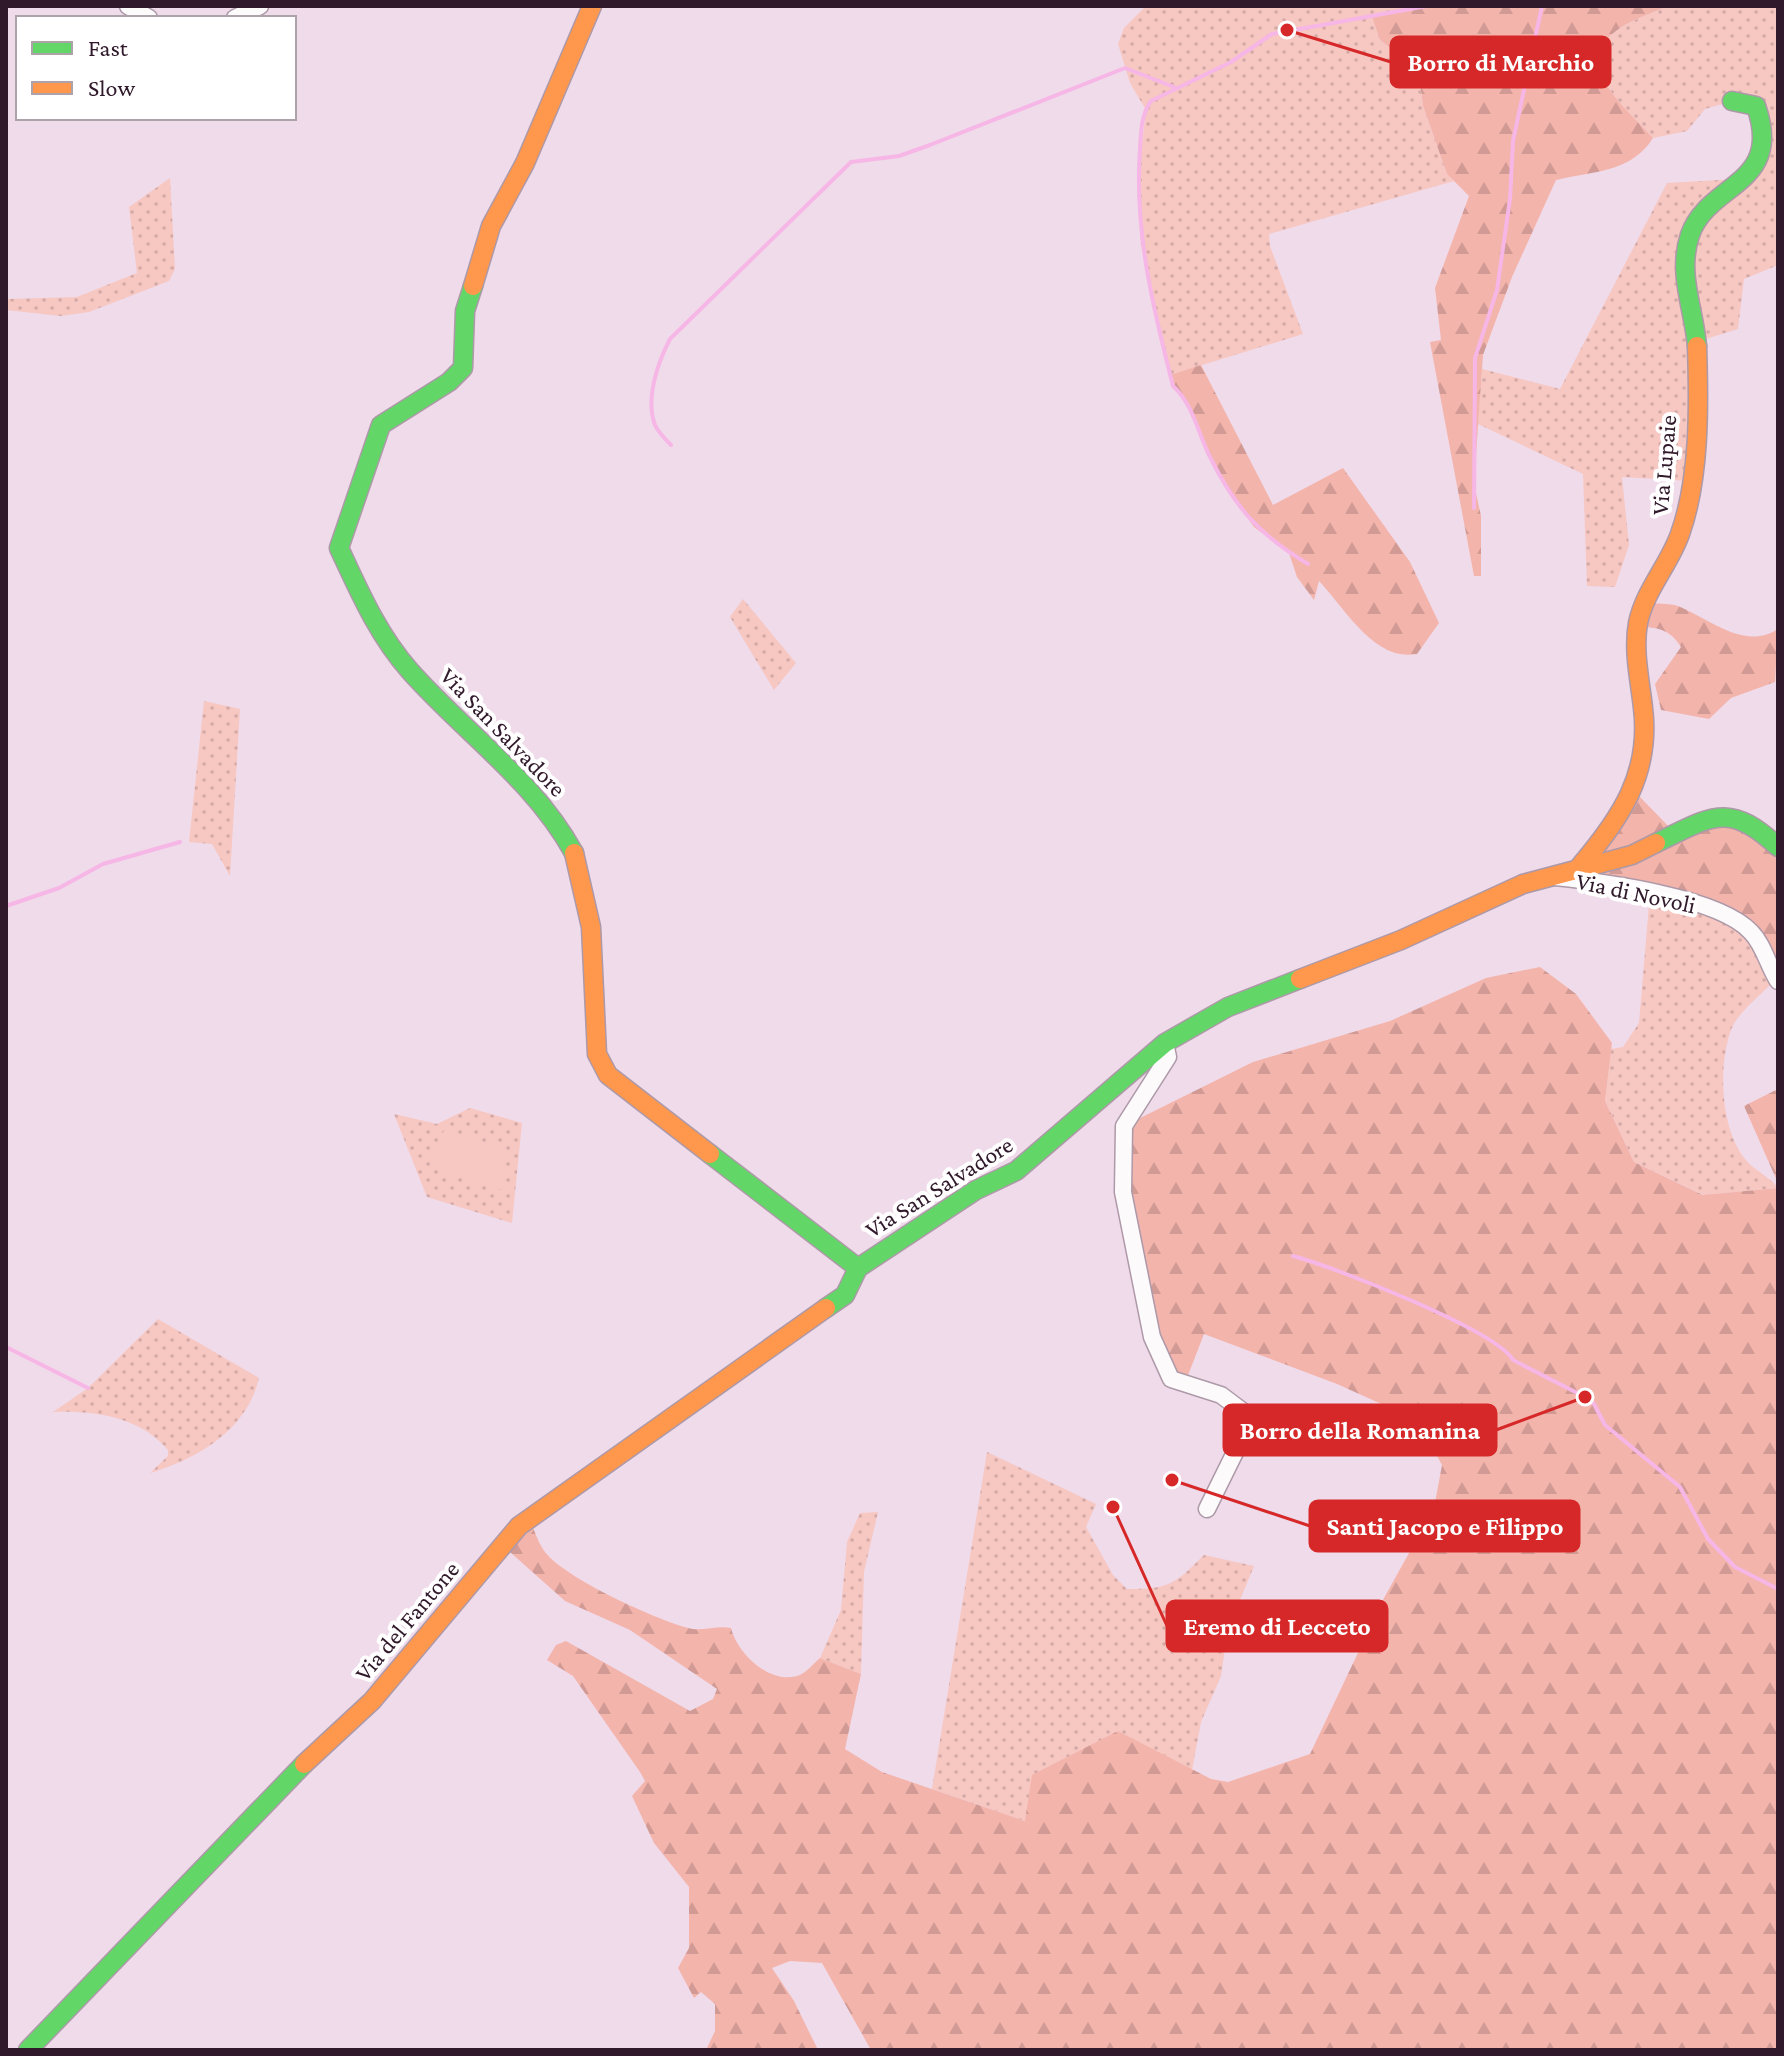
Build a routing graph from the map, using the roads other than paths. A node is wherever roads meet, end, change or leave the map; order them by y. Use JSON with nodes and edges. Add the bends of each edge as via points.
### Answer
{"nodes":[{"id":1,"x":128,"y":6,"type":"edge"},
{"id":2,"x":260,"y":6,"type":"edge"},
{"id":3,"x":592,"y":6,"type":"edge"},
{"id":4,"x":146,"y":16,"type":"edge"},
{"id":5,"x":239,"y":16,"type":"edge"},
{"id":6,"x":1732,"y":101,"type":"dead end"},
{"id":7,"x":1778,"y":847,"type":"edge"},
{"id":8,"x":1580,"y":866,"type":"junction"},
{"id":9,"x":1555,"y":877,"type":"junction"},
{"id":10,"x":1778,"y":981,"type":"edge"},
{"id":11,"x":1165,"y":1043,"type":"junction"},
{"id":12,"x":858,"y":1268,"type":"junction"},
{"id":13,"x":1207,"y":1509,"type":"dead end"},
{"id":14,"x":28,"y":2050,"type":"edge"}],
"edges":[{"from":1,"to":4,"type":"street"},
{"from":2,"to":5,"type":"street"},
{"from":3,"to":12,"type":"street","name":"Via San Salvadore","via":[[525,163],[491,226],[465,311],[463,368],[381,425],[339,548],[364,602],[407,668],[553,817],[574,853],[589,894],[597,1054],[608,1075]]},
{"from":6,"to":8,"type":"street","name":"Via Lupaie","via":[[1756,106],[1765,118],[1770,149],[1756,178],[1719,199],[1695,222],[1686,247],[1697,353],[1690,461],[1674,553],[1637,627],[1645,750],[1617,823]]},
{"from":7,"to":8,"type":"street","name":"Via Lupaie","via":[[1754,824],[1731,816],[1706,819],[1632,855]]},
{"from":8,"to":9,"type":"street","name":"Via Lupaie"},
{"from":9,"to":10,"type":"street","name":"Via di Novoli","via":[[1689,900],[1740,922],[1753,933]]},
{"from":9,"to":11,"type":"street","name":"Via San Salvadore","via":[[1523,884],[1401,940],[1228,1007]]},
{"from":11,"to":12,"type":"street","name":"Via San Salvadore","via":[[1016,1171],[976,1190]]},
{"from":11,"to":13,"type":"street","via":[[1168,1057],[1124,1126],[1123,1192],[1152,1337],[1171,1379],[1221,1395],[1249,1416]]},
{"from":12,"to":14,"type":"street","name":"Via del Fantone","via":[[845,1295],[519,1526],[372,1701],[300,1768]]}]}
